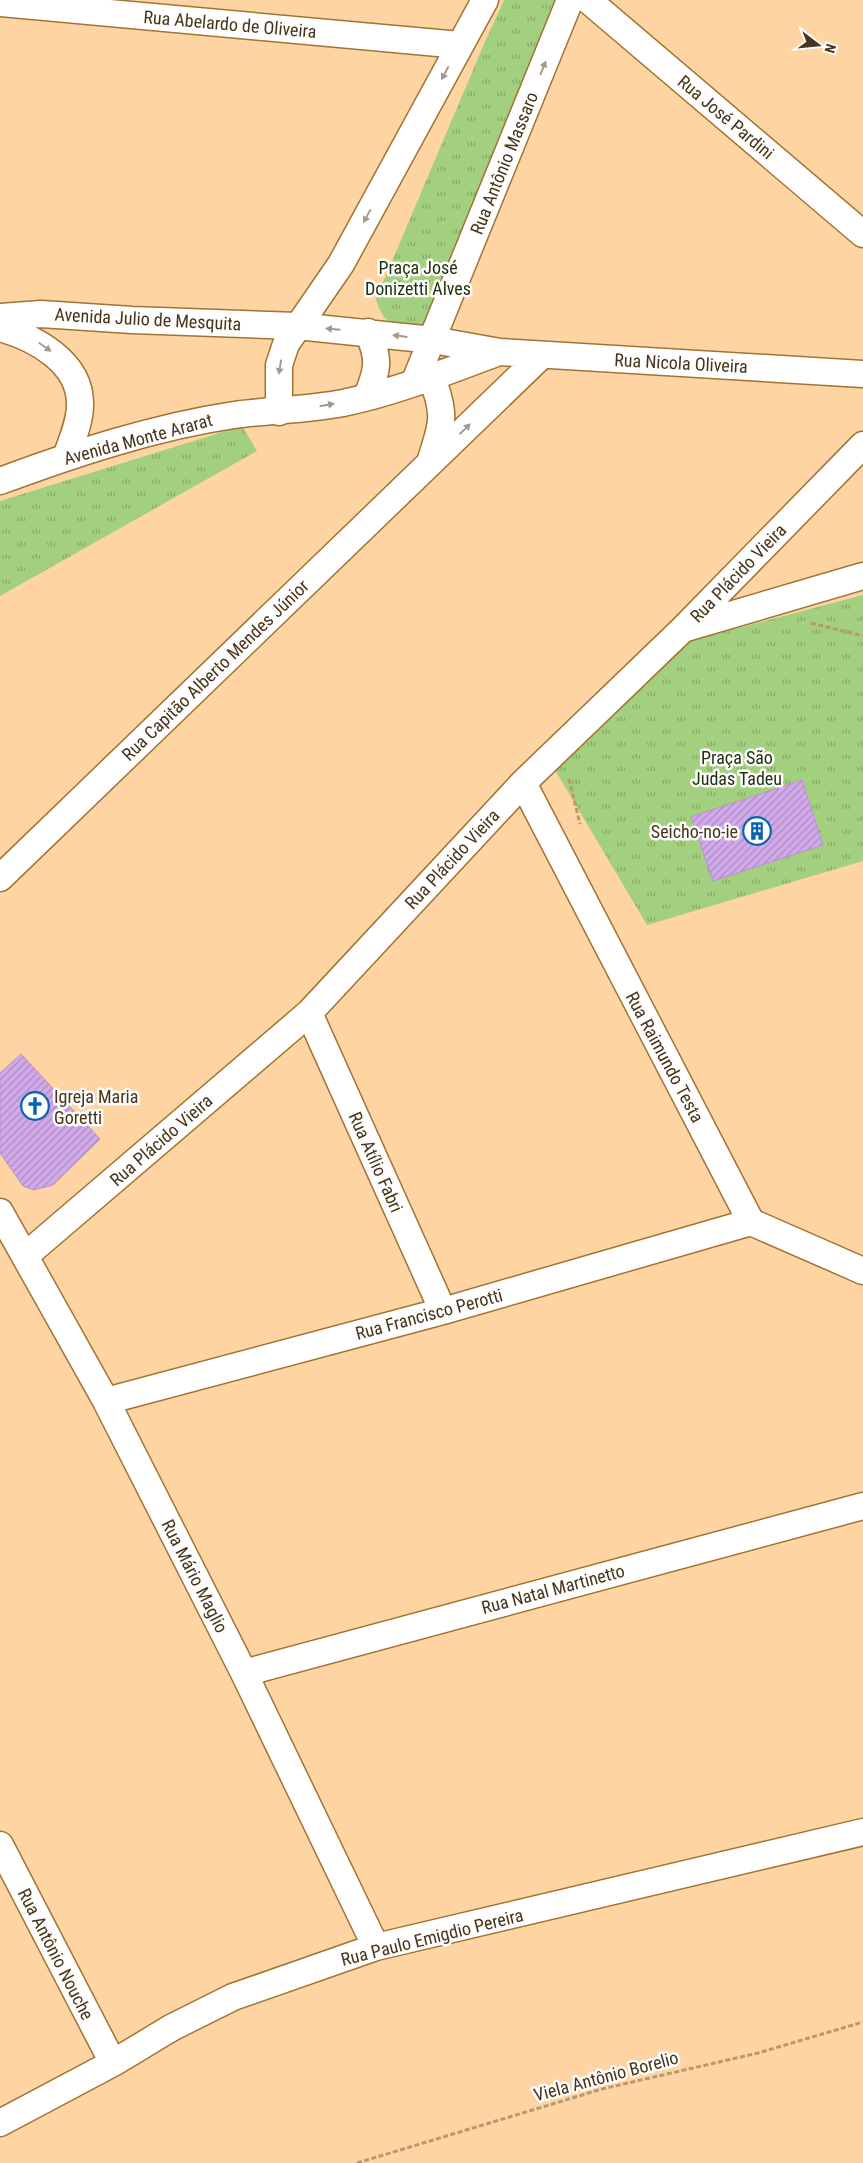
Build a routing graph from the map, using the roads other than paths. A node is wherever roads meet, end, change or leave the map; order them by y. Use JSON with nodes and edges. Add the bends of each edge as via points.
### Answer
{"nodes":[{"id":1,"x":485,"y":0,"type":"edge"},
{"id":2,"x":570,"y":0,"type":"edge"},
{"id":3,"x":588,"y":0,"type":"edge"},
{"id":4,"x":0,"y":3,"type":"edge"},
{"id":5,"x":460,"y":45,"type":"junction"},
{"id":6,"x":863,"y":234,"type":"edge"},
{"id":7,"x":0,"y":317,"type":"edge"},
{"id":8,"x":297,"y":326,"type":"junction"},
{"id":9,"x":0,"y":328,"type":"edge"},
{"id":10,"x":368,"y":332,"type":"junction"},
{"id":11,"x":433,"y":340,"type":"junction"},
{"id":12,"x":500,"y":352,"type":"junction"},
{"id":13,"x":542,"y":355,"type":"junction"},
{"id":14,"x":863,"y":374,"type":"edge"},
{"id":15,"x":423,"y":379,"type":"junction"},
{"id":16,"x":367,"y":396,"type":"junction"},
{"id":17,"x":279,"y":412,"type":"junction"},
{"id":18,"x":863,"y":445,"type":"edge"},
{"id":19,"x":66,"y":456,"type":"junction"},
{"id":20,"x":430,"y":462,"type":"junction"},
{"id":21,"x":0,"y":481,"type":"edge"},
{"id":22,"x":863,"y":576,"type":"edge"},
{"id":23,"x":683,"y":629,"type":"junction"},
{"id":24,"x":523,"y":783,"type":"junction"},
{"id":25,"x":0,"y":878,"type":"edge"},
{"id":26,"x":309,"y":1013,"type":"junction"},
{"id":27,"x":0,"y":1212,"type":"edge"},
{"id":28,"x":751,"y":1222,"type":"junction"},
{"id":29,"x":25,"y":1256,"type":"junction"},
{"id":30,"x":863,"y":1271,"type":"edge"},
{"id":31,"x":443,"y":1311,"type":"junction"},
{"id":32,"x":106,"y":1401,"type":"junction"},
{"id":33,"x":863,"y":1506,"type":"edge"},
{"id":34,"x":244,"y":1673,"type":"junction"},
{"id":35,"x":863,"y":1832,"type":"edge"},
{"id":36,"x":0,"y":1845,"type":"edge"},
{"id":37,"x":376,"y":1947,"type":"junction"},
{"id":38,"x":113,"y":2063,"type":"junction"},
{"id":39,"x":0,"y":2123,"type":"edge"}],
"edges":[{"from":1,"to":5,"type":"street"},
{"from":11,"to":2,"type":"street","name":"Rua Antônio Massaro","one_way":true},
{"from":3,"to":6,"type":"street","name":"Rua José Pardini"},
{"from":4,"to":5,"type":"street","name":"Rua Abelardo de Oliveira"},
{"from":5,"to":8,"type":"street","one_way":true,"via":[[342,264]]},
{"from":7,"to":8,"type":"street","name":"Avenida Julio de Mesquita","via":[[41,314]]},
{"from":10,"to":8,"type":"street","name":"Rua Nicola Oliveira","one_way":true},
{"from":8,"to":17,"type":"street","one_way":true,"via":[[279,365]]},
{"from":9,"to":19,"type":"street","name":"Avenida Julio de Mesquita","one_way":true,"via":[[38,342],[53,353],[67,368],[76,385],[79,412]]},
{"from":11,"to":10,"type":"street","name":"Rua Nicola Oliveira","one_way":true},
{"from":10,"to":16,"type":"street","via":[[378,363],[376,377]]},
{"from":11,"to":12,"type":"street","name":"Rua Nicola Oliveira"},
{"from":11,"to":15,"type":"street","name":"Rua Antônio Massaro"},
{"from":12,"to":13,"type":"street","name":"Rua Nicola Oliveira"},
{"from":12,"to":15,"type":"street","name":"Rua Nicola Oliveira"},
{"from":13,"to":14,"type":"street","name":"Rua Nicola Oliveira"},
{"from":20,"to":13,"type":"street","name":"Rua Capitão Alberto Mendes Júnior","one_way":true},
{"from":15,"to":16,"type":"street","name":"Rua Nicola Oliveira"},
{"from":15,"to":20,"type":"street","name":"Rua Capitão Alberto Mendes Júnior","via":[[439,396],[443,417]]},
{"from":17,"to":16,"type":"street","name":"Rua Nicola Oliveira","one_way":true},
{"from":17,"to":19,"type":"street","name":"Avenida Monte Ararat","via":[[235,415],[180,426]]},
{"from":18,"to":23,"type":"street","name":"Rua Plácido Vieira"},
{"from":19,"to":21,"type":"street","name":"Avenida Monte Ararat"},
{"from":20,"to":25,"type":"street","name":"Rua Capitão Alberto Mendes Júnior"},
{"from":22,"to":23,"type":"street"},
{"from":23,"to":24,"type":"street","name":"Rua Plácido Vieira"},
{"from":24,"to":26,"type":"street","name":"Rua Plácido Vieira"},
{"from":24,"to":28,"type":"street","name":"Rua Raimundo Testa"},
{"from":26,"to":29,"type":"street","name":"Rua Plácido Vieira"},
{"from":26,"to":31,"type":"street","name":"Rua Atílio Fabri"},
{"from":27,"to":29,"type":"street","name":"Rua Mário Maglio"},
{"from":28,"to":30,"type":"street"},
{"from":28,"to":31,"type":"street","name":"Rua Francisco Perotti"},
{"from":29,"to":32,"type":"street","name":"Rua Mário Maglio"},
{"from":31,"to":32,"type":"street","name":"Rua Francisco Perotti"},
{"from":32,"to":34,"type":"street","name":"Rua Mário Maglio"},
{"from":33,"to":34,"type":"street","name":"Rua Natal Martinetto"},
{"from":34,"to":37,"type":"street","name":"Rua Mário Maglio"},
{"from":35,"to":37,"type":"street","name":"Rua Paulo Emigdio Pereira"},
{"from":36,"to":38,"type":"street","name":"Rua Antônio Nouche"},
{"from":37,"to":38,"type":"street","name":"Rua Paulo Emigdio Pereira","via":[[233,1997],[171,2028]]},
{"from":38,"to":39,"type":"street","name":"Rua Paulo Emigdio Pereira"}]}
